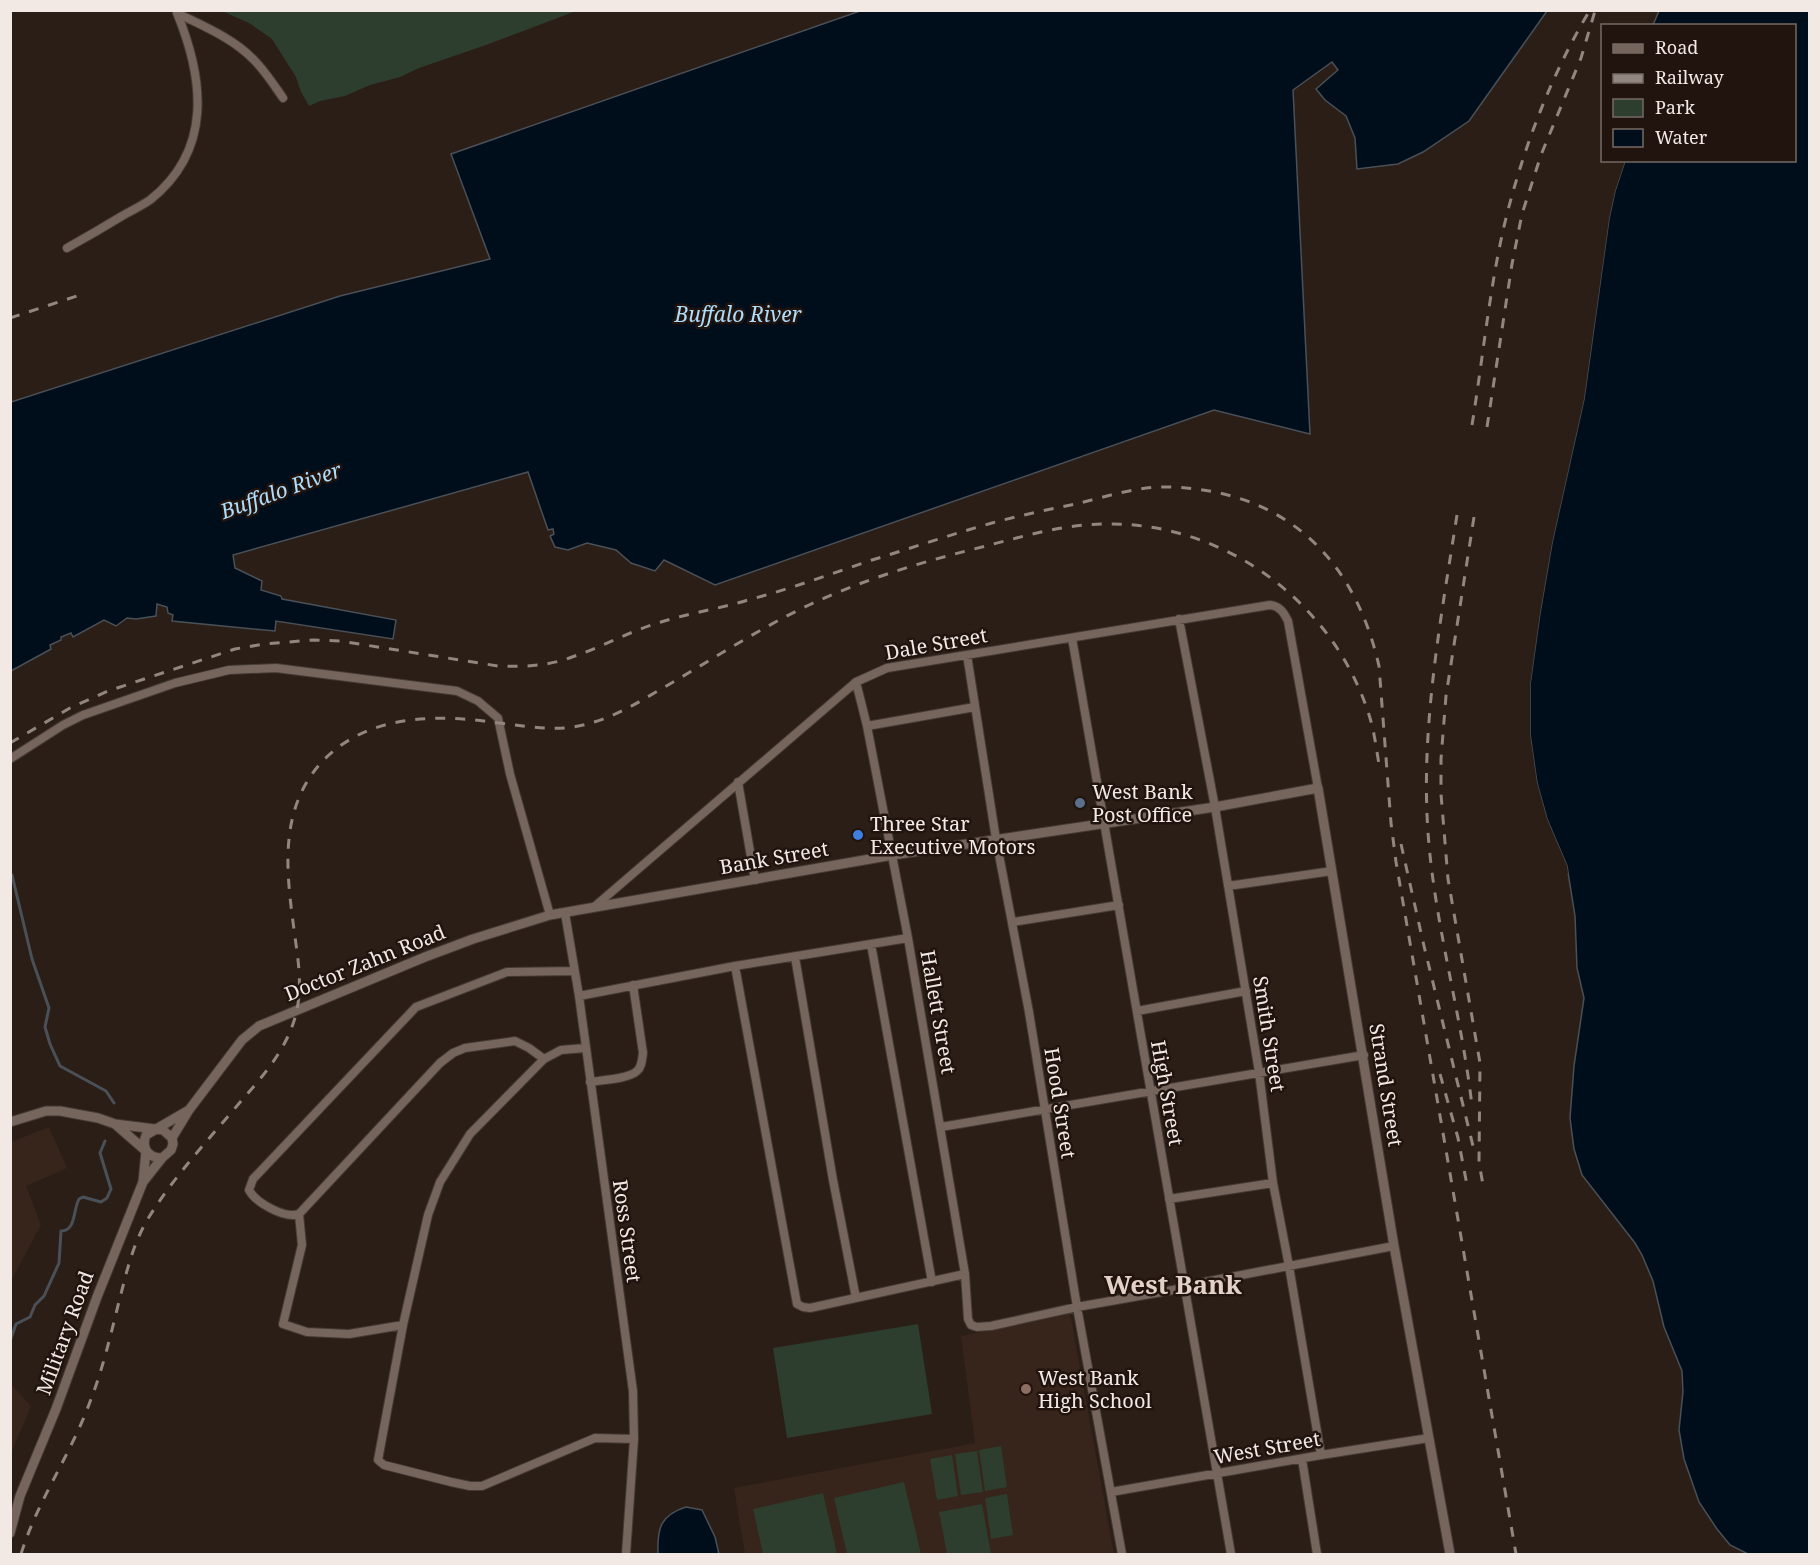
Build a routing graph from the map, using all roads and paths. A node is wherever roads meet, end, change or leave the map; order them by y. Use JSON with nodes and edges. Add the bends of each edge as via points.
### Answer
{"nodes":[{"id":1,"x":175,"y":12,"type":"edge"},
{"id":2,"x":283,"y":98,"type":"dead end"},
{"id":3,"x":66,"y":248,"type":"dead end"},
{"id":4,"x":1179,"y":619,"type":"junction"},
{"id":5,"x":1288,"y":621,"type":"joint"},
{"id":6,"x":1072,"y":638,"type":"junction"},
{"id":7,"x":967,"y":656,"type":"junction"},
{"id":8,"x":856,"y":682,"type":"junction"},
{"id":9,"x":975,"y":706,"type":"junction"},
{"id":10,"x":867,"y":726,"type":"junction"},
{"id":11,"x":10,"y":759,"type":"edge"},
{"id":12,"x":738,"y":782,"type":"junction"},
{"id":13,"x":1318,"y":788,"type":"junction"},
{"id":14,"x":1215,"y":807,"type":"junction"},
{"id":15,"x":1105,"y":823,"type":"junction"},
{"id":16,"x":996,"y":838,"type":"junction"},
{"id":17,"x":893,"y":855,"type":"junction"},
{"id":18,"x":1332,"y":871,"type":"junction"},
{"id":19,"x":755,"y":880,"type":"junction"},
{"id":20,"x":1228,"y":886,"type":"junction"},
{"id":21,"x":1119,"y":905,"type":"junction"},
{"id":22,"x":592,"y":908,"type":"junction"},
{"id":23,"x":565,"y":914,"type":"junction"},
{"id":24,"x":550,"y":915,"type":"junction"},
{"id":25,"x":1013,"y":922,"type":"junction"},
{"id":26,"x":908,"y":938,"type":"junction"},
{"id":27,"x":871,"y":944,"type":"junction"},
{"id":28,"x":795,"y":957,"type":"junction"},
{"id":29,"x":735,"y":966,"type":"junction"},
{"id":30,"x":574,"y":971,"type":"junction"},
{"id":31,"x":633,"y":986,"type":"junction"},
{"id":32,"x":1246,"y":991,"type":"junction"},
{"id":33,"x":579,"y":996,"type":"junction"},
{"id":34,"x":1137,"y":1011,"type":"junction"},
{"id":35,"x":585,"y":1048,"type":"junction"},
{"id":36,"x":1364,"y":1055,"type":"junction"},
{"id":37,"x":544,"y":1059,"type":"junction"},
{"id":38,"x":1259,"y":1072,"type":"junction"},
{"id":39,"x":590,"y":1082,"type":"junction"},
{"id":40,"x":1150,"y":1091,"type":"junction"},
{"id":41,"x":1045,"y":1108,"type":"junction"},
{"id":42,"x":189,"y":1110,"type":"junction"},
{"id":43,"x":10,"y":1122,"type":"edge"},
{"id":44,"x":115,"y":1124,"type":"junction"},
{"id":45,"x":941,"y":1127,"type":"junction"},
{"id":46,"x":156,"y":1129,"type":"junction"},
{"id":47,"x":172,"y":1138,"type":"junction"},
{"id":48,"x":146,"y":1151,"type":"junction"},
{"id":49,"x":162,"y":1158,"type":"junction"},
{"id":50,"x":142,"y":1182,"type":"junction"},
{"id":51,"x":1273,"y":1183,"type":"junction"},
{"id":52,"x":1169,"y":1199,"type":"junction"},
{"id":53,"x":299,"y":1214,"type":"junction"},
{"id":54,"x":1395,"y":1245,"type":"junction"},
{"id":55,"x":1289,"y":1266,"type":"junction"},
{"id":56,"x":965,"y":1274,"type":"junction"},
{"id":57,"x":932,"y":1282,"type":"junction"},
{"id":58,"x":1186,"y":1287,"type":"junction"},
{"id":59,"x":856,"y":1298,"type":"junction"},
{"id":60,"x":1077,"y":1307,"type":"junction"},
{"id":61,"x":403,"y":1324,"type":"junction"},
{"id":62,"x":1429,"y":1438,"type":"junction"},
{"id":63,"x":634,"y":1439,"type":"junction"},
{"id":64,"x":1321,"y":1455,"type":"junction"},
{"id":65,"x":1302,"y":1460,"type":"junction"},
{"id":66,"x":1217,"y":1473,"type":"junction"},
{"id":67,"x":1111,"y":1492,"type":"junction"},
{"id":68,"x":20,"y":1496,"type":"junction"},
{"id":69,"x":10,"y":1507,"type":"edge"},
{"id":70,"x":10,"y":1533,"type":"edge"},
{"id":71,"x":626,"y":1554,"type":"edge"},
{"id":72,"x":1122,"y":1554,"type":"edge"},
{"id":73,"x":1231,"y":1554,"type":"edge"},
{"id":74,"x":1317,"y":1554,"type":"edge"},
{"id":75,"x":1450,"y":1554,"type":"edge"}],
"edges":[{"from":1,"to":2,"type":"street","via":[[238,46]]},
{"from":1,"to":3,"type":"street","via":[[190,45],[199,94],[197,127],[189,150],[169,182],[149,201]]},
{"from":4,"to":5,"type":"street","name":"Dale Street","via":[[1270,605],[1279,608]]},
{"from":4,"to":6,"type":"street","name":"Dale Street"},
{"from":4,"to":14,"type":"street","name":"Smith Street"},
{"from":5,"to":13,"type":"street","name":"Strand Street"},
{"from":6,"to":7,"type":"street","name":"Dale Street"},
{"from":6,"to":15,"type":"street","name":"High Street"},
{"from":7,"to":8,"type":"street","name":"Dale Street","via":[[887,668]]},
{"from":7,"to":9,"type":"street","name":"Hood Street"},
{"from":8,"to":10,"type":"street","name":"Hallett Street"},
{"from":8,"to":12,"type":"street","name":"Dale Street"},
{"from":9,"to":10,"type":"street"},
{"from":9,"to":16,"type":"street","name":"Hood Street"},
{"from":10,"to":17,"type":"street","name":"Hallett Street"},
{"from":11,"to":24,"type":"street","via":[[83,715],[175,683],[229,670],[276,668],[457,691],[478,701],[498,718]]},
{"from":12,"to":19,"type":"street"},
{"from":12,"to":22,"type":"street","name":"Dale Street"},
{"from":13,"to":14,"type":"street","name":"Bank Street"},
{"from":13,"to":18,"type":"street","name":"Strand Street"},
{"from":14,"to":15,"type":"street","name":"Bank Street"},
{"from":14,"to":20,"type":"street","name":"Smith Street"},
{"from":15,"to":16,"type":"street","name":"Bank Street"},
{"from":15,"to":21,"type":"street","name":"High Street"},
{"from":16,"to":17,"type":"street","name":"Bank Street"},
{"from":16,"to":25,"type":"street","name":"Hood Street"},
{"from":17,"to":19,"type":"street","name":"Bank Street"},
{"from":17,"to":26,"type":"street","name":"Hallett Street"},
{"from":18,"to":20,"type":"street"},
{"from":18,"to":36,"type":"street","name":"Strand Street"},
{"from":19,"to":22,"type":"street","name":"Bank Street"},
{"from":20,"to":32,"type":"street","name":"Smith Street"},
{"from":21,"to":25,"type":"street"},
{"from":21,"to":34,"type":"street","name":"High Street"},
{"from":22,"to":23,"type":"street","name":"Doctor Zahn Road"},
{"from":23,"to":24,"type":"street","name":"Doctor Zahn Road"},
{"from":23,"to":30,"type":"street","name":"Ross Street"},
{"from":24,"to":42,"type":"street","name":"Doctor Zahn Road","via":[[454,946],[268,1021],[242,1040]]},
{"from":25,"to":41,"type":"street","name":"Hood Street"},
{"from":26,"to":27,"type":"street"},
{"from":26,"to":45,"type":"street","name":"Hallett Street"},
{"from":27,"to":28,"type":"street"},
{"from":27,"to":57,"type":"street"},
{"from":28,"to":29,"type":"street"},
{"from":28,"to":59,"type":"street"},
{"from":29,"to":31,"type":"street"},
{"from":29,"to":59,"type":"street","via":[[796,1302],[807,1308]]},
{"from":30,"to":33,"type":"street","name":"Ross Street"},
{"from":30,"to":53,"type":"street","via":[[498,975],[411,1011],[250,1182],[249,1190],[255,1198],[289,1215]]},
{"from":31,"to":33,"type":"street"},
{"from":31,"to":39,"type":"street","via":[[642,1063],[630,1075]]},
{"from":32,"to":34,"type":"street"},
{"from":32,"to":38,"type":"street","name":"Smith Street"},
{"from":33,"to":35,"type":"street","name":"Ross Street"},
{"from":34,"to":40,"type":"street","name":"High Street"},
{"from":35,"to":37,"type":"street","via":[[561,1050]]},
{"from":35,"to":39,"type":"street","name":"Ross Street"},
{"from":36,"to":38,"type":"street"},
{"from":36,"to":54,"type":"street","name":"Strand Street"},
{"from":37,"to":53,"type":"street","via":[[515,1041],[453,1053],[440,1062]]},
{"from":37,"to":61,"type":"street","via":[[470,1134],[440,1182],[428,1215]]},
{"from":38,"to":40,"type":"street"},
{"from":38,"to":51,"type":"street","name":"Smith Street"},
{"from":39,"to":63,"type":"street","name":"Ross Street","via":[[633,1391]]},
{"from":40,"to":41,"type":"street"},
{"from":40,"to":52,"type":"street","name":"High Street"},
{"from":41,"to":45,"type":"street"},
{"from":41,"to":60,"type":"street","name":"Hood Street"},
{"from":42,"to":46,"type":"street","name":"Doctor Zahn Road"},
{"from":42,"to":47,"type":"street","name":"Doctor Zahn Road"},
{"from":43,"to":44,"type":"street","via":[[46,1111],[60,1111]]},
{"from":44,"to":46,"type":"street"},
{"from":44,"to":48,"type":"street"},
{"from":45,"to":56,"type":"street","name":"Hallett Street"},
{"from":46,"to":47,"type":"street"},
{"from":46,"to":48,"type":"street","via":[[146,1136]]},
{"from":47,"to":49,"type":"street","name":"Doctor Zahn Road","via":[[171,1150]]},
{"from":48,"to":49,"type":"street"},
{"from":48,"to":50,"type":"street","name":"Military Road"},
{"from":49,"to":50,"type":"street","name":"Military Road"},
{"from":50,"to":68,"type":"street","name":"Military Road"},
{"from":51,"to":52,"type":"street"},
{"from":51,"to":55,"type":"street","name":"Smith Street"},
{"from":52,"to":58,"type":"street","name":"High Street"},
{"from":53,"to":61,"type":"street","via":[[302,1245],[283,1324],[307,1332],[349,1334]]},
{"from":54,"to":55,"type":"street"},
{"from":54,"to":62,"type":"street","name":"Strand Street"},
{"from":55,"to":58,"type":"street"},
{"from":55,"to":64,"type":"street","name":"Smith Street"},
{"from":56,"to":57,"type":"street"},
{"from":56,"to":60,"type":"street","name":"Hallett Street","via":[[969,1323],[977,1327]]},
{"from":57,"to":59,"type":"street"},
{"from":58,"to":60,"type":"street"},
{"from":58,"to":66,"type":"street","name":"High Street"},
{"from":60,"to":67,"type":"street","name":"Hood Street"},
{"from":61,"to":63,"type":"street","via":[[378,1454],[384,1465],[482,1486],[596,1438]]},
{"from":62,"to":64,"type":"street","name":"West Street"},
{"from":62,"to":75,"type":"street","name":"Strand Street"},
{"from":63,"to":71,"type":"street","name":"Ross Street"},
{"from":64,"to":65,"type":"street","name":"West Street"},
{"from":65,"to":66,"type":"street","name":"West Street"},
{"from":65,"to":74,"type":"street"},
{"from":66,"to":67,"type":"street","name":"West Street"},
{"from":66,"to":73,"type":"street","name":"High Street"},
{"from":67,"to":72,"type":"street","name":"Hood Street"},
{"from":68,"to":69,"type":"street","name":"Military Road"},
{"from":68,"to":70,"type":"street","name":"Military Road"}]}
